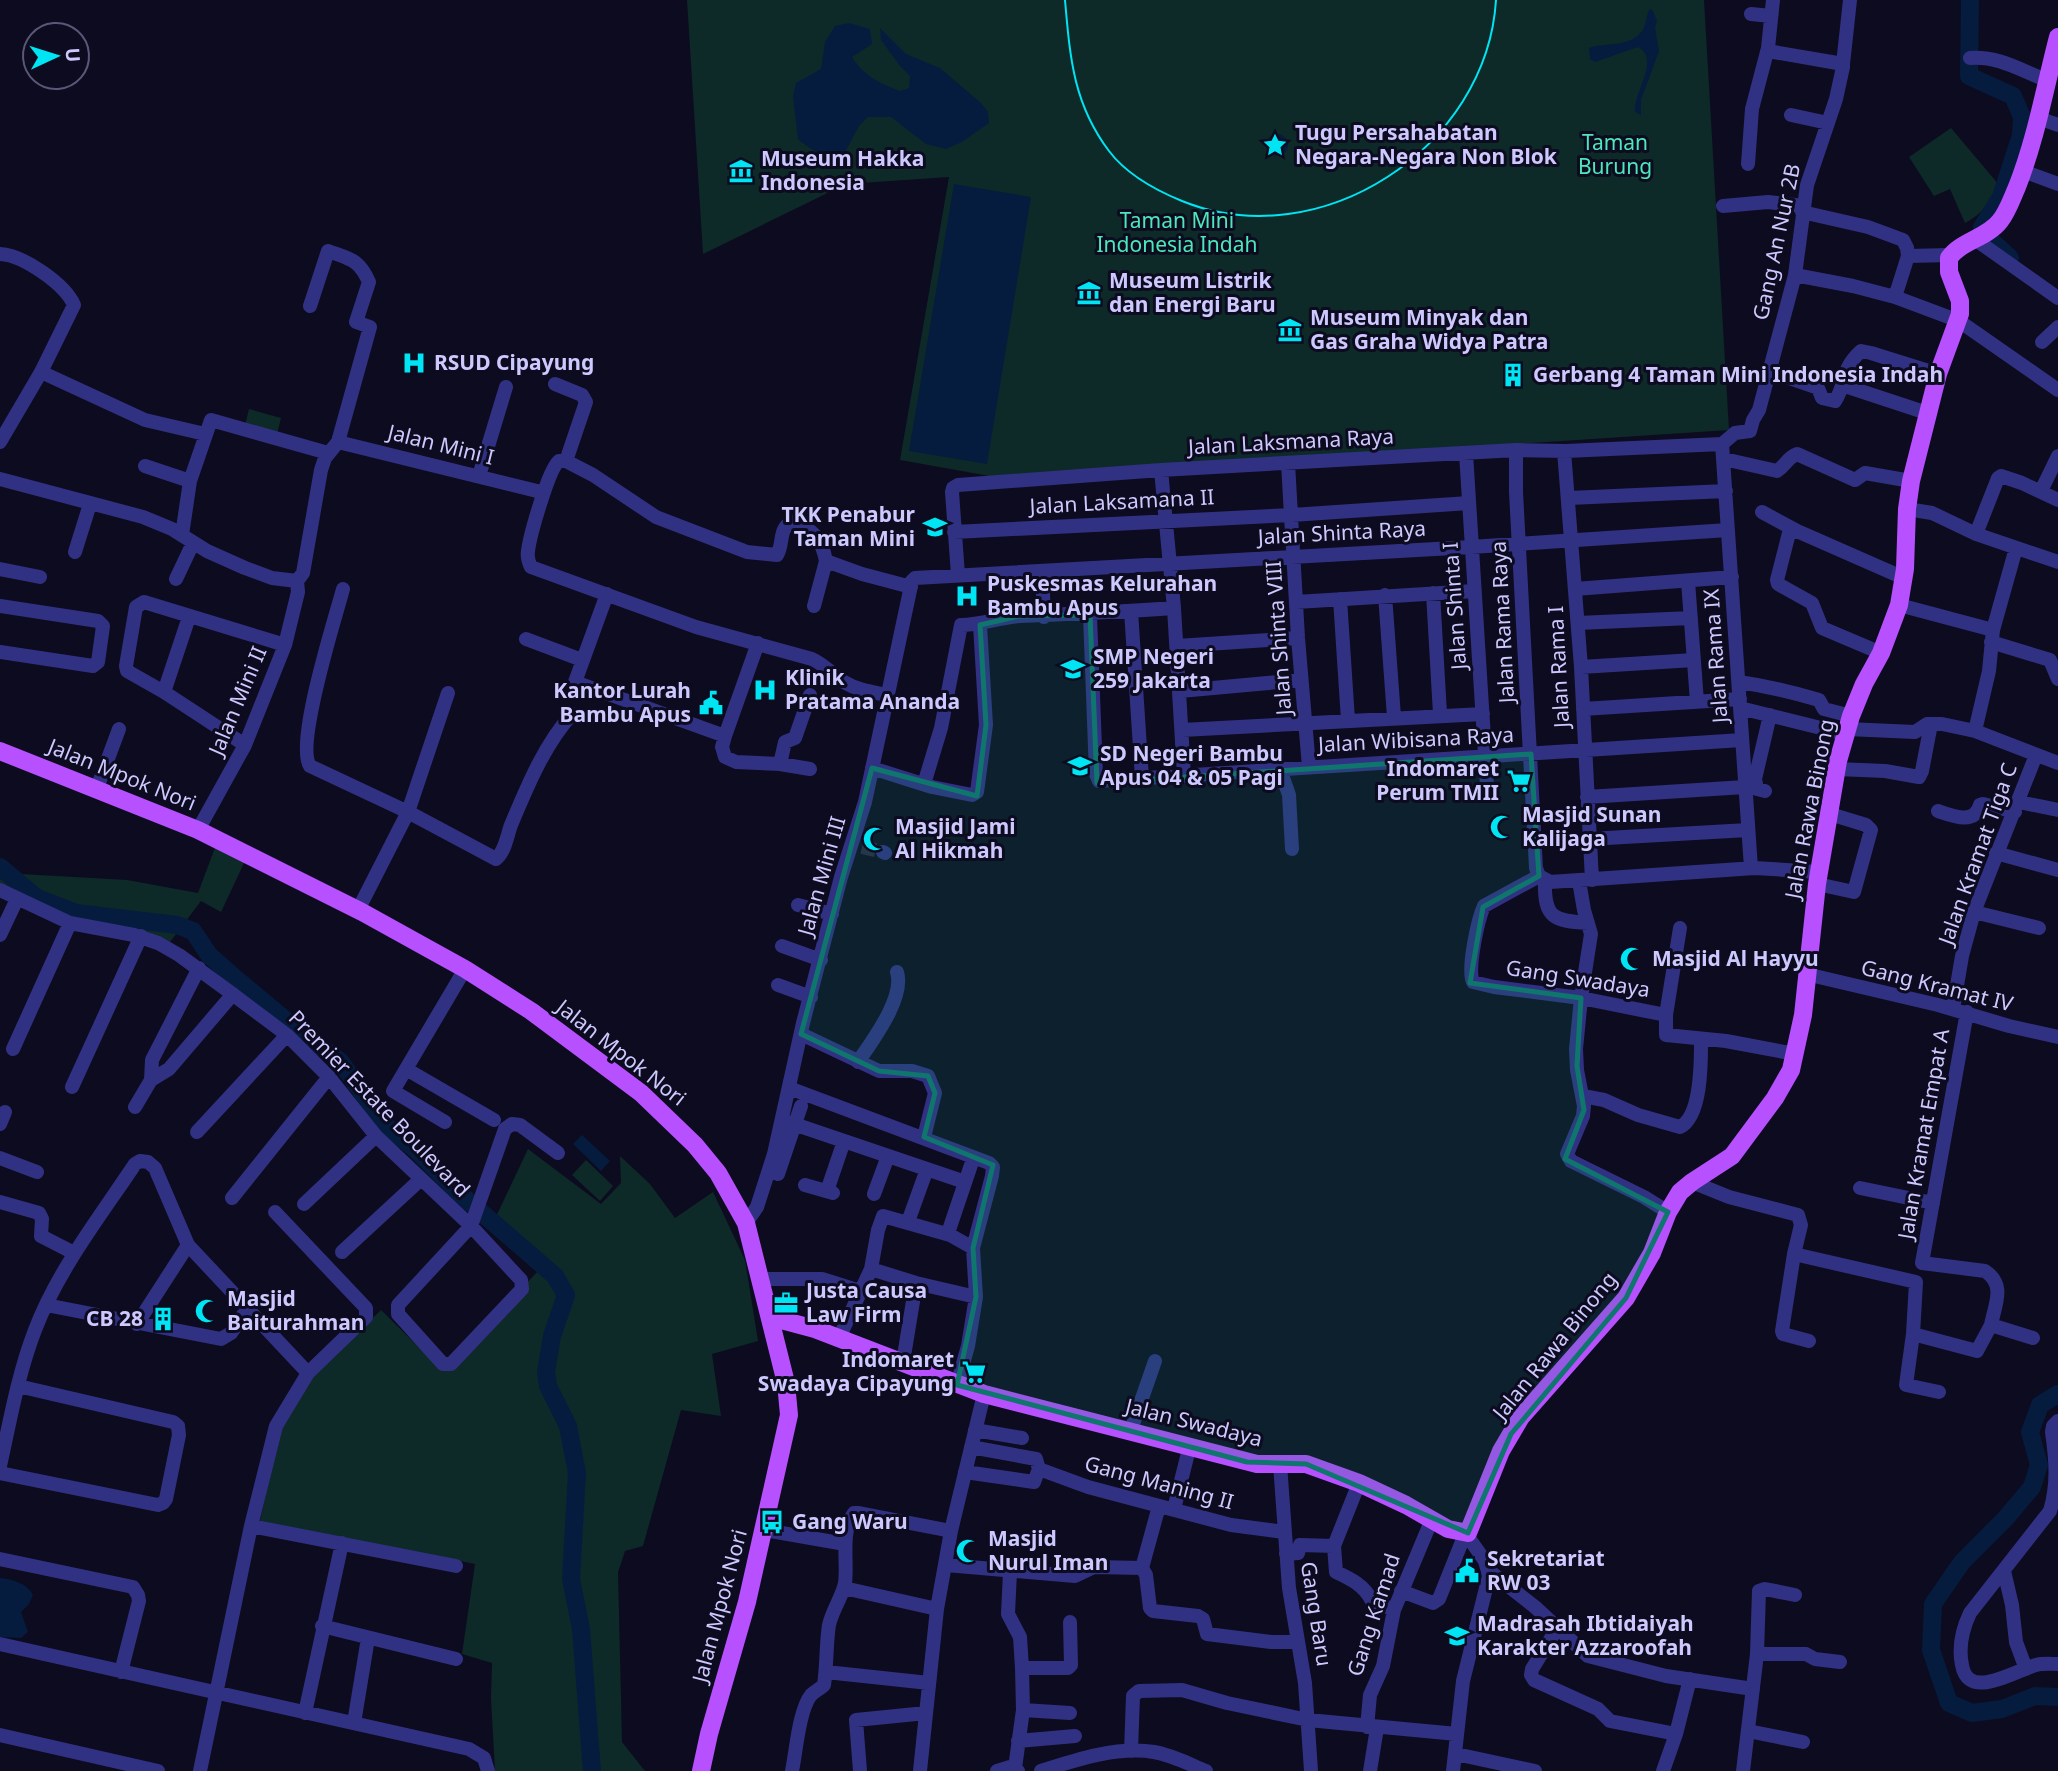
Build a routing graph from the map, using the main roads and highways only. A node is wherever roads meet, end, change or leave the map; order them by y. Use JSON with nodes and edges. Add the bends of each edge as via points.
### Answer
{"nodes":[{"id":1,"x":2058,"y":37,"type":"edge"},
{"id":2,"x":0,"y":751,"type":"edge"},
{"id":3,"x":770,"y":1317,"type":"junction"},
{"id":4,"x":1465,"y":1534,"type":"joint"},
{"id":5,"x":701,"y":1771,"type":"edge"}],
"edges":[{"from":1,"to":4,"type":"main road","name":"Jalan Rawa Binong","via":[[2023,171],[2004,216],[1950,256],[1949,272],[1961,301],[1959,321],[1938,374],[1911,481],[1899,605],[1848,726],[1837,769],[1818,878],[1803,1015],[1783,1086],[1726,1161],[1680,1192],[1626,1298],[1516,1426]]},
{"from":2,"to":3,"type":"main road","name":"Jalan Mpok Nori","via":[[198,830],[360,911],[531,1011],[641,1093],[707,1158],[746,1223]]},
{"from":3,"to":4,"type":"main road","name":"Jalan Swadaya","via":[[839,1338],[984,1394],[1257,1464],[1306,1464],[1359,1483]]},
{"from":3,"to":5,"type":"main road","name":"Jalan Mpok Nori","via":[[789,1415],[765,1530]]}]}
